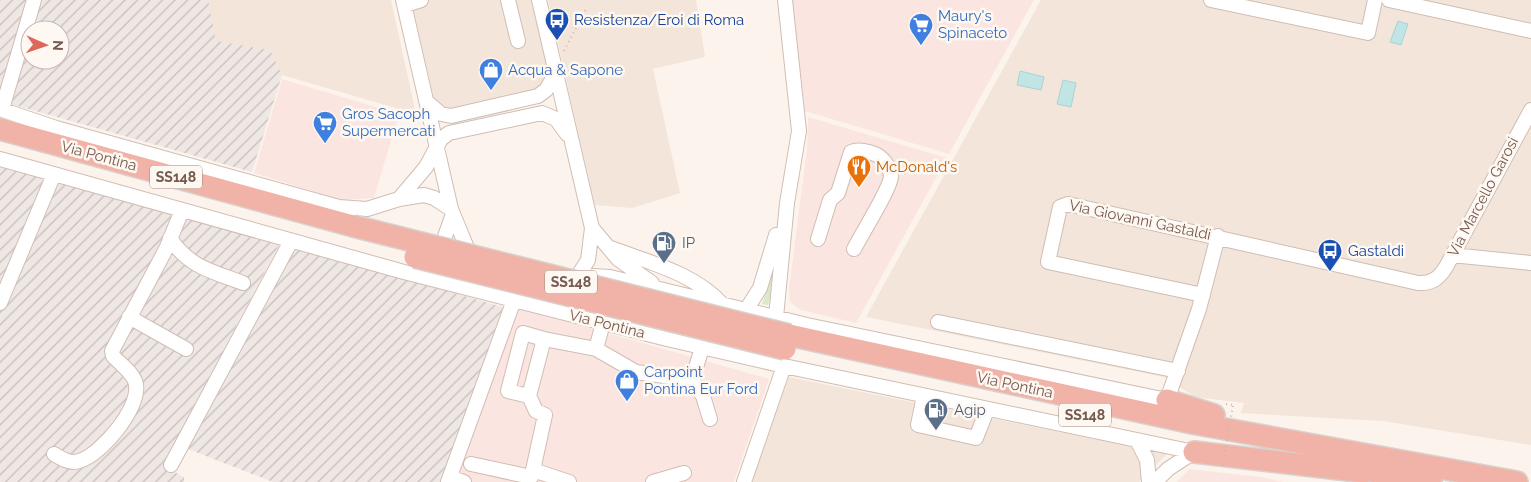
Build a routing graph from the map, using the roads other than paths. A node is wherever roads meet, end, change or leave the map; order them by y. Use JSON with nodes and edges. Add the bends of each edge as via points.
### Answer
{"nodes":[{"id":1,"x":34,"y":0,"type":"edge"},
{"id":2,"x":421,"y":0,"type":"edge"},
{"id":3,"x":508,"y":0,"type":"edge"},
{"id":4,"x":539,"y":0,"type":"edge"},
{"id":5,"x":785,"y":0,"type":"edge"},
{"id":6,"x":1211,"y":0,"type":"edge"},
{"id":7,"x":1375,"y":0,"type":"edge"},
{"id":8,"x":1389,"y":0,"type":"edge"},
{"id":9,"x":404,"y":3,"type":"edge"},
{"id":10,"x":1531,"y":31,"type":"edge"},
{"id":11,"x":518,"y":41,"type":"dead end"},
{"id":12,"x":556,"y":73,"type":"junction"},
{"id":13,"x":426,"y":102,"type":"junction"},
{"id":14,"x":1531,"y":110,"type":"edge"},
{"id":15,"x":1,"y":116,"type":"edge"},
{"id":16,"x":572,"y":143,"type":"junction"},
{"id":17,"x":0,"y":144,"type":"edge"},
{"id":18,"x":436,"y":148,"type":"junction"},
{"id":19,"x":0,"y":159,"type":"edge"},
{"id":20,"x":54,"y":174,"type":"junction"},
{"id":21,"x":399,"y":199,"type":"junction"},
{"id":22,"x":787,"y":203,"type":"junction"},
{"id":23,"x":182,"y":210,"type":"junction"},
{"id":24,"x":452,"y":212,"type":"junction"},
{"id":25,"x":592,"y":228,"type":"junction"},
{"id":26,"x":351,"y":233,"type":"junction"},
{"id":27,"x":1218,"y":236,"type":"junction"},
{"id":28,"x":170,"y":238,"type":"junction"},
{"id":29,"x":818,"y":239,"type":"dead end"},
{"id":30,"x":291,"y":241,"type":"junction"},
{"id":31,"x":606,"y":246,"type":"junction"},
{"id":32,"x":854,"y":249,"type":"dead end"},
{"id":33,"x":1452,"y":255,"type":"junction"},
{"id":34,"x":1531,"y":263,"type":"edge"},
{"id":35,"x":404,"y":272,"type":"junction"},
{"id":36,"x":1431,"y":282,"type":"joint"},
{"id":37,"x":243,"y":283,"type":"dead end"},
{"id":38,"x":571,"y":286,"type":"junction"},
{"id":39,"x":663,"y":289,"type":"junction"},
{"id":40,"x":493,"y":295,"type":"junction"},
{"id":41,"x":1203,"y":295,"type":"junction"},
{"id":42,"x":514,"y":300,"type":"junction"},
{"id":43,"x":0,"y":304,"type":"edge"},
{"id":44,"x":723,"y":305,"type":"junction"},
{"id":45,"x":547,"y":309,"type":"junction"},
{"id":46,"x":746,"y":310,"type":"junction"},
{"id":47,"x":575,"y":316,"type":"junction"},
{"id":48,"x":129,"y":317,"type":"junction"},
{"id":49,"x":776,"y":317,"type":"junction"},
{"id":50,"x":938,"y":322,"type":"dead end"},
{"id":51,"x":603,"y":323,"type":"junction"},
{"id":52,"x":544,"y":338,"type":"junction"},
{"id":53,"x":498,"y":345,"type":"junction"},
{"id":54,"x":186,"y":348,"type":"dead end"},
{"id":55,"x":702,"y":348,"type":"junction"},
{"id":56,"x":596,"y":349,"type":"junction"},
{"id":57,"x":786,"y":350,"type":"junction"},
{"id":58,"x":518,"y":352,"type":"junction"},
{"id":59,"x":1178,"y":371,"type":"junction"},
{"id":60,"x":692,"y":380,"type":"junction"},
{"id":61,"x":528,"y":396,"type":"junction"},
{"id":62,"x":924,"y":396,"type":"junction"},
{"id":63,"x":1167,"y":400,"type":"junction"},
{"id":64,"x":987,"y":410,"type":"junction"},
{"id":65,"x":710,"y":419,"type":"dead end"},
{"id":66,"x":1138,"y":442,"type":"junction"},
{"id":67,"x":1194,"y":452,"type":"junction"},
{"id":68,"x":54,"y":454,"type":"dead end"},
{"id":69,"x":471,"y":464,"type":"dead end"},
{"id":70,"x":171,"y":465,"type":"dead end"},
{"id":71,"x":1386,"y":466,"type":"junction"},
{"id":72,"x":534,"y":470,"type":"junction"},
{"id":73,"x":684,"y":472,"type":"dead end"},
{"id":74,"x":449,"y":480,"type":"edge"},
{"id":75,"x":464,"y":482,"type":"edge"},
{"id":76,"x":569,"y":482,"type":"edge"},
{"id":77,"x":653,"y":482,"type":"edge"},
{"id":78,"x":744,"y":482,"type":"edge"},
{"id":79,"x":1149,"y":482,"type":"edge"},
{"id":80,"x":1155,"y":482,"type":"edge"},
{"id":81,"x":1431,"y":482,"type":"edge"},
{"id":82,"x":1517,"y":482,"type":"edge"}],
"edges":[{"from":1,"to":15,"type":"street"},
{"from":2,"to":9,"type":"street"},
{"from":3,"to":11,"type":"street"},
{"from":4,"to":12,"type":"street"},
{"from":5,"to":22,"type":"street","via":[[799,131]]},
{"from":6,"to":7,"type":"street","via":[[1368,33]]},
{"from":8,"to":10,"type":"street"},
{"from":9,"to":13,"type":"street"},
{"from":12,"to":13,"type":"street","via":[[546,90],[538,96],[459,115],[441,114]]},
{"from":12,"to":16,"type":"street"},
{"from":13,"to":18,"type":"street"},
{"from":14,"to":33,"type":"street","name":"Via Marcello Garosi"},
{"from":15,"to":21,"type":"street","name":"Via Pontina","via":[[56,128],[339,207],[367,209]]},
{"from":15,"to":26,"type":"highway","name":"Via Pontina","number":"SS148"},
{"from":16,"to":18,"type":"street","via":[[556,119],[542,113],[450,133]]},
{"from":16,"to":25,"type":"street"},
{"from":17,"to":26,"type":"highway","name":"Via Pontina","number":"SS148"},
{"from":18,"to":21,"type":"street","via":[[422,173]]},
{"from":18,"to":24,"type":"street"},
{"from":19,"to":20,"type":"street","name":"Via Pontina"},
{"from":20,"to":23,"type":"street","name":"Via Pontina"},
{"from":20,"to":43,"type":"street"},
{"from":21,"to":24,"type":"street","name":"Via Pontina","via":[[428,196]]},
{"from":22,"to":46,"type":"street","via":[[762,284]]},
{"from":22,"to":49,"type":"street"},
{"from":23,"to":28,"type":"street"},
{"from":23,"to":30,"type":"street","name":"Via Pontina"},
{"from":24,"to":35,"type":"street","via":[[444,239],[433,257],[421,268]]},
{"from":24,"to":40,"type":"street","via":[[473,261]]},
{"from":25,"to":31,"type":"street","name":"Via Pontina"},
{"from":25,"to":38,"type":"street","name":"Via Pontina","via":[[588,260]]},
{"from":26,"to":57,"type":"highway","name":"Via Pontina","number":"SS148","bridge":true},
{"from":27,"to":36,"type":"street","name":"Via Giovanni Gastaldi","via":[[1418,283]]},
{"from":27,"to":41,"type":"street"},
{"from":27,"to":41,"type":"street","name":"Via Giovanni Gastaldi","via":[[1068,204],[1059,209],[1048,262]]},
{"from":28,"to":37,"type":"street","via":[[183,256],[196,265]]},
{"from":28,"to":48,"type":"street"},
{"from":29,"to":32,"type":"street","via":[[830,200],[838,192],[851,152],[857,149],[878,155],[886,162],[891,175],[886,192]]},
{"from":30,"to":35,"type":"street","name":"Via Pontina"},
{"from":30,"to":70,"type":"street"},
{"from":31,"to":39,"type":"street","name":"Via Pontina","via":[[629,268]]},
{"from":31,"to":44,"type":"street","via":[[688,278],[711,292]]},
{"from":33,"to":34,"type":"street"},
{"from":33,"to":36,"type":"street","name":"Via Marcello Garosi","via":[[1442,273]]},
{"from":35,"to":40,"type":"street","name":"Via Pontina"},
{"from":38,"to":39,"type":"street","name":"Via Pontina","via":[[589,276],[601,276]]},
{"from":38,"to":45,"type":"street","name":"Via Pontina"},
{"from":38,"to":47,"type":"street","via":[[567,304]]},
{"from":39,"to":44,"type":"street","name":"Via Pontina"},
{"from":40,"to":42,"type":"street","name":"Via Pontina"},
{"from":41,"to":59,"type":"street"},
{"from":42,"to":45,"type":"street","name":"Via Pontina"},
{"from":42,"to":53,"type":"street"},
{"from":44,"to":46,"type":"street","name":"Via Pontina"},
{"from":45,"to":47,"type":"street","name":"Via Pontina"},
{"from":46,"to":49,"type":"street","name":"Via Pontina"},
{"from":47,"to":51,"type":"street","name":"Via Pontina"},
{"from":48,"to":54,"type":"street"},
{"from":48,"to":68,"type":"street","via":[[112,351],[135,379],[137,387],[122,422],[102,448],[78,461],[66,461]]},
{"from":49,"to":63,"type":"street","name":"Via Pontina"},
{"from":50,"to":59,"type":"street"},
{"from":51,"to":55,"type":"street","name":"Via Pontina"},
{"from":51,"to":56,"type":"street"},
{"from":52,"to":56,"type":"street"},
{"from":52,"to":58,"type":"street","via":[[524,333]]},
{"from":52,"to":61,"type":"street"},
{"from":53,"to":58,"type":"street"},
{"from":53,"to":74,"type":"street"},
{"from":55,"to":57,"type":"street","name":"Via Pontina"},
{"from":55,"to":60,"type":"street"},
{"from":56,"to":60,"type":"street","via":[[636,372]]},
{"from":57,"to":62,"type":"street","name":"Via Pontina"},
{"from":57,"to":71,"type":"highway","name":"Via Pontina","number":"SS148","via":[[1192,423]]},
{"from":57,"to":78,"type":"street"},
{"from":58,"to":61,"type":"street","via":[[508,391]]},
{"from":59,"to":63,"type":"street"},
{"from":60,"to":65,"type":"street","via":[[703,396]]},
{"from":61,"to":72,"type":"street","via":[[536,411],[545,415]]},
{"from":62,"to":64,"type":"street","name":"Via Pontina"},
{"from":62,"to":64,"type":"street","via":[[918,425],[976,438]]},
{"from":63,"to":71,"type":"highway"},
{"from":64,"to":66,"type":"street","name":"Via Pontina"},
{"from":66,"to":67,"type":"street","name":"Via Pontina"},
{"from":66,"to":79,"type":"street","via":[[1147,460]]},
{"from":67,"to":71,"type":"highway","via":[[1295,466]]},
{"from":67,"to":80,"type":"street"},
{"from":69,"to":72,"type":"street","via":[[531,477]]},
{"from":71,"to":81,"type":"highway","name":"Via Pontina","number":"SS148"},
{"from":71,"to":82,"type":"highway","name":"Via Pontina","number":"SS148"},
{"from":72,"to":76,"type":"street"},
{"from":73,"to":77,"type":"street"},
{"from":74,"to":75,"type":"street"}]}
